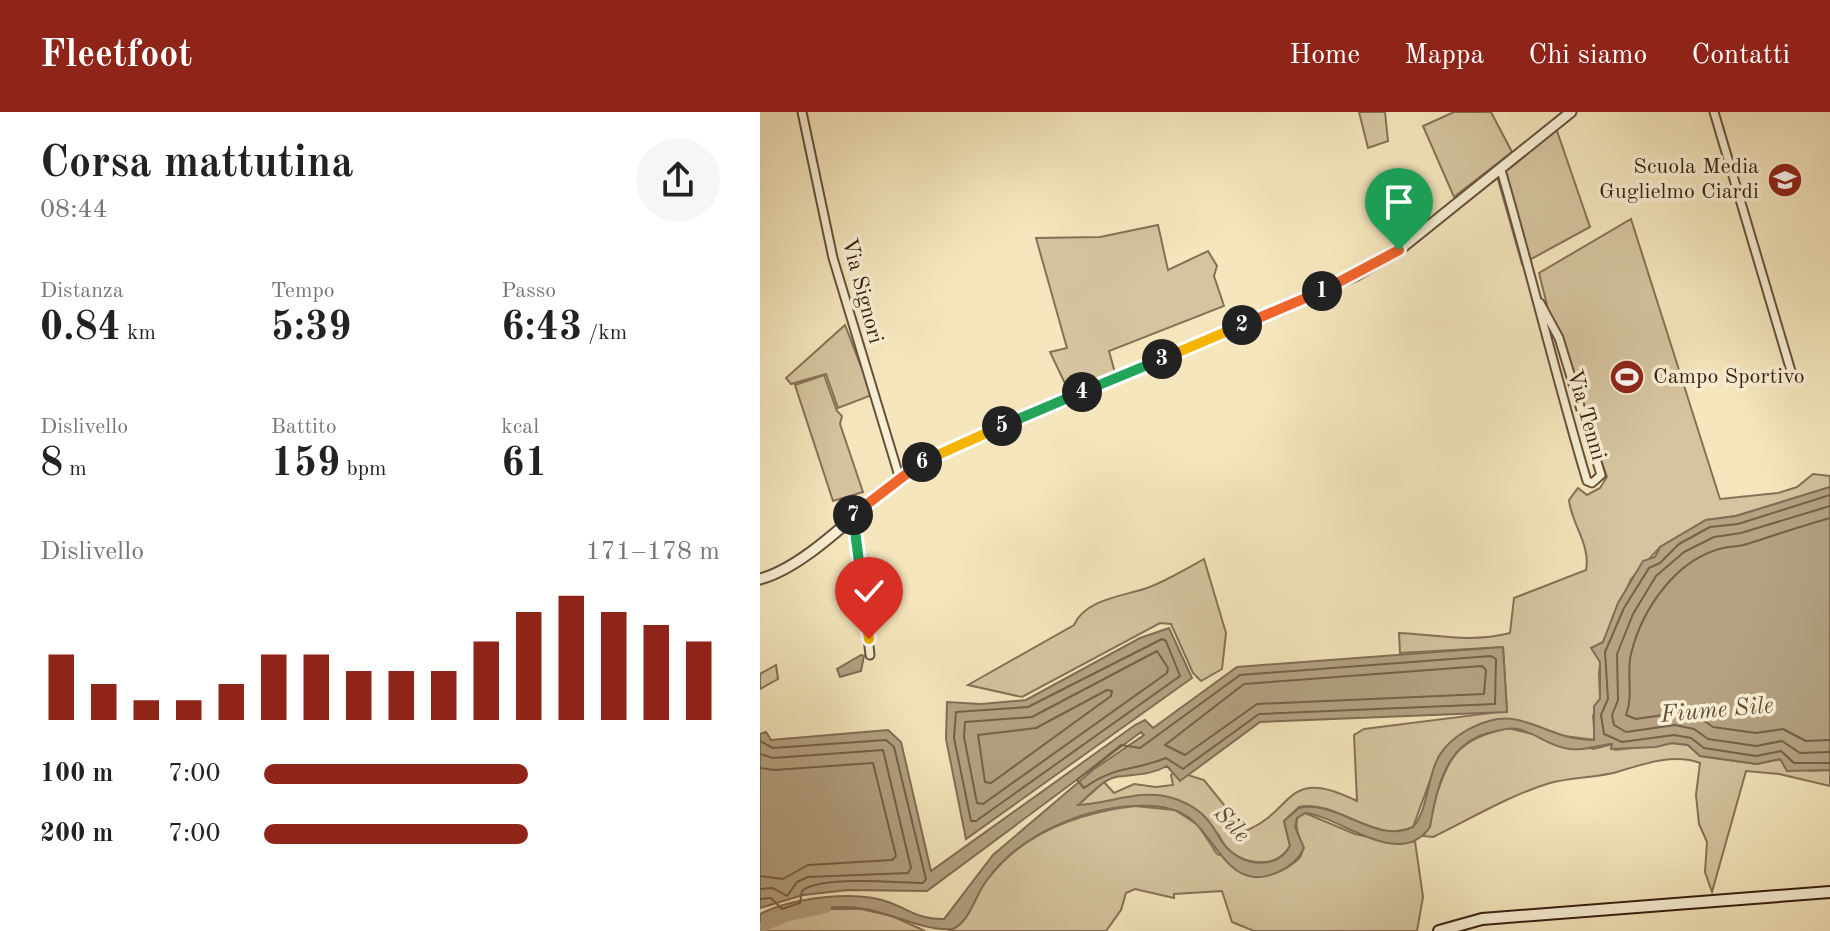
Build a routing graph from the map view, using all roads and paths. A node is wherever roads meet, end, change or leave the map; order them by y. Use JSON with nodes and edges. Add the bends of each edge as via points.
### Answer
{"nodes":[{"id":1,"x":802,"y":112,"type":"edge"},
{"id":2,"x":1571,"y":112,"type":"edge"},
{"id":3,"x":1714,"y":112,"type":"edge"},
{"id":4,"x":1501,"y":170,"type":"junction"},
{"id":5,"x":1540,"y":303,"type":"junction"},
{"id":6,"x":1554,"y":328,"type":"junction"},
{"id":7,"x":1544,"y":331,"type":"junction"},
{"id":8,"x":1791,"y":371,"type":"dead end"},
{"id":9,"x":899,"y":476,"type":"junction"},
{"id":10,"x":853,"y":514,"type":"junction"},
{"id":11,"x":760,"y":579,"type":"edge"},
{"id":12,"x":870,"y":655,"type":"dead end"},
{"id":13,"x":1830,"y":892,"type":"edge"},
{"id":14,"x":1439,"y":931,"type":"edge"}],
"edges":[{"from":1,"to":9,"type":"street","name":"Via Signori","via":[[833,258]]},
{"from":2,"to":4,"type":"street"},
{"from":3,"to":8,"type":"street"},
{"from":4,"to":5,"type":"street","name":"Via Tenni"},
{"from":4,"to":9,"type":"street","via":[[1399,250],[1357,275],[974,438]]},
{"from":5,"to":6,"type":"street","name":"Via Tenni"},
{"from":5,"to":7,"type":"street","name":"Via Tenni"},
{"from":6,"to":7,"type":"street"},
{"from":6,"to":7,"type":"street","name":"Via Tenni","via":[[1601,475],[1592,483],[1587,481]]},
{"from":9,"to":10,"type":"street"},
{"from":10,"to":11,"type":"street","via":[[791,563]]},
{"from":10,"to":12,"type":"street"},
{"from":13,"to":14,"type":"main road","via":[[1482,919]]}]}
